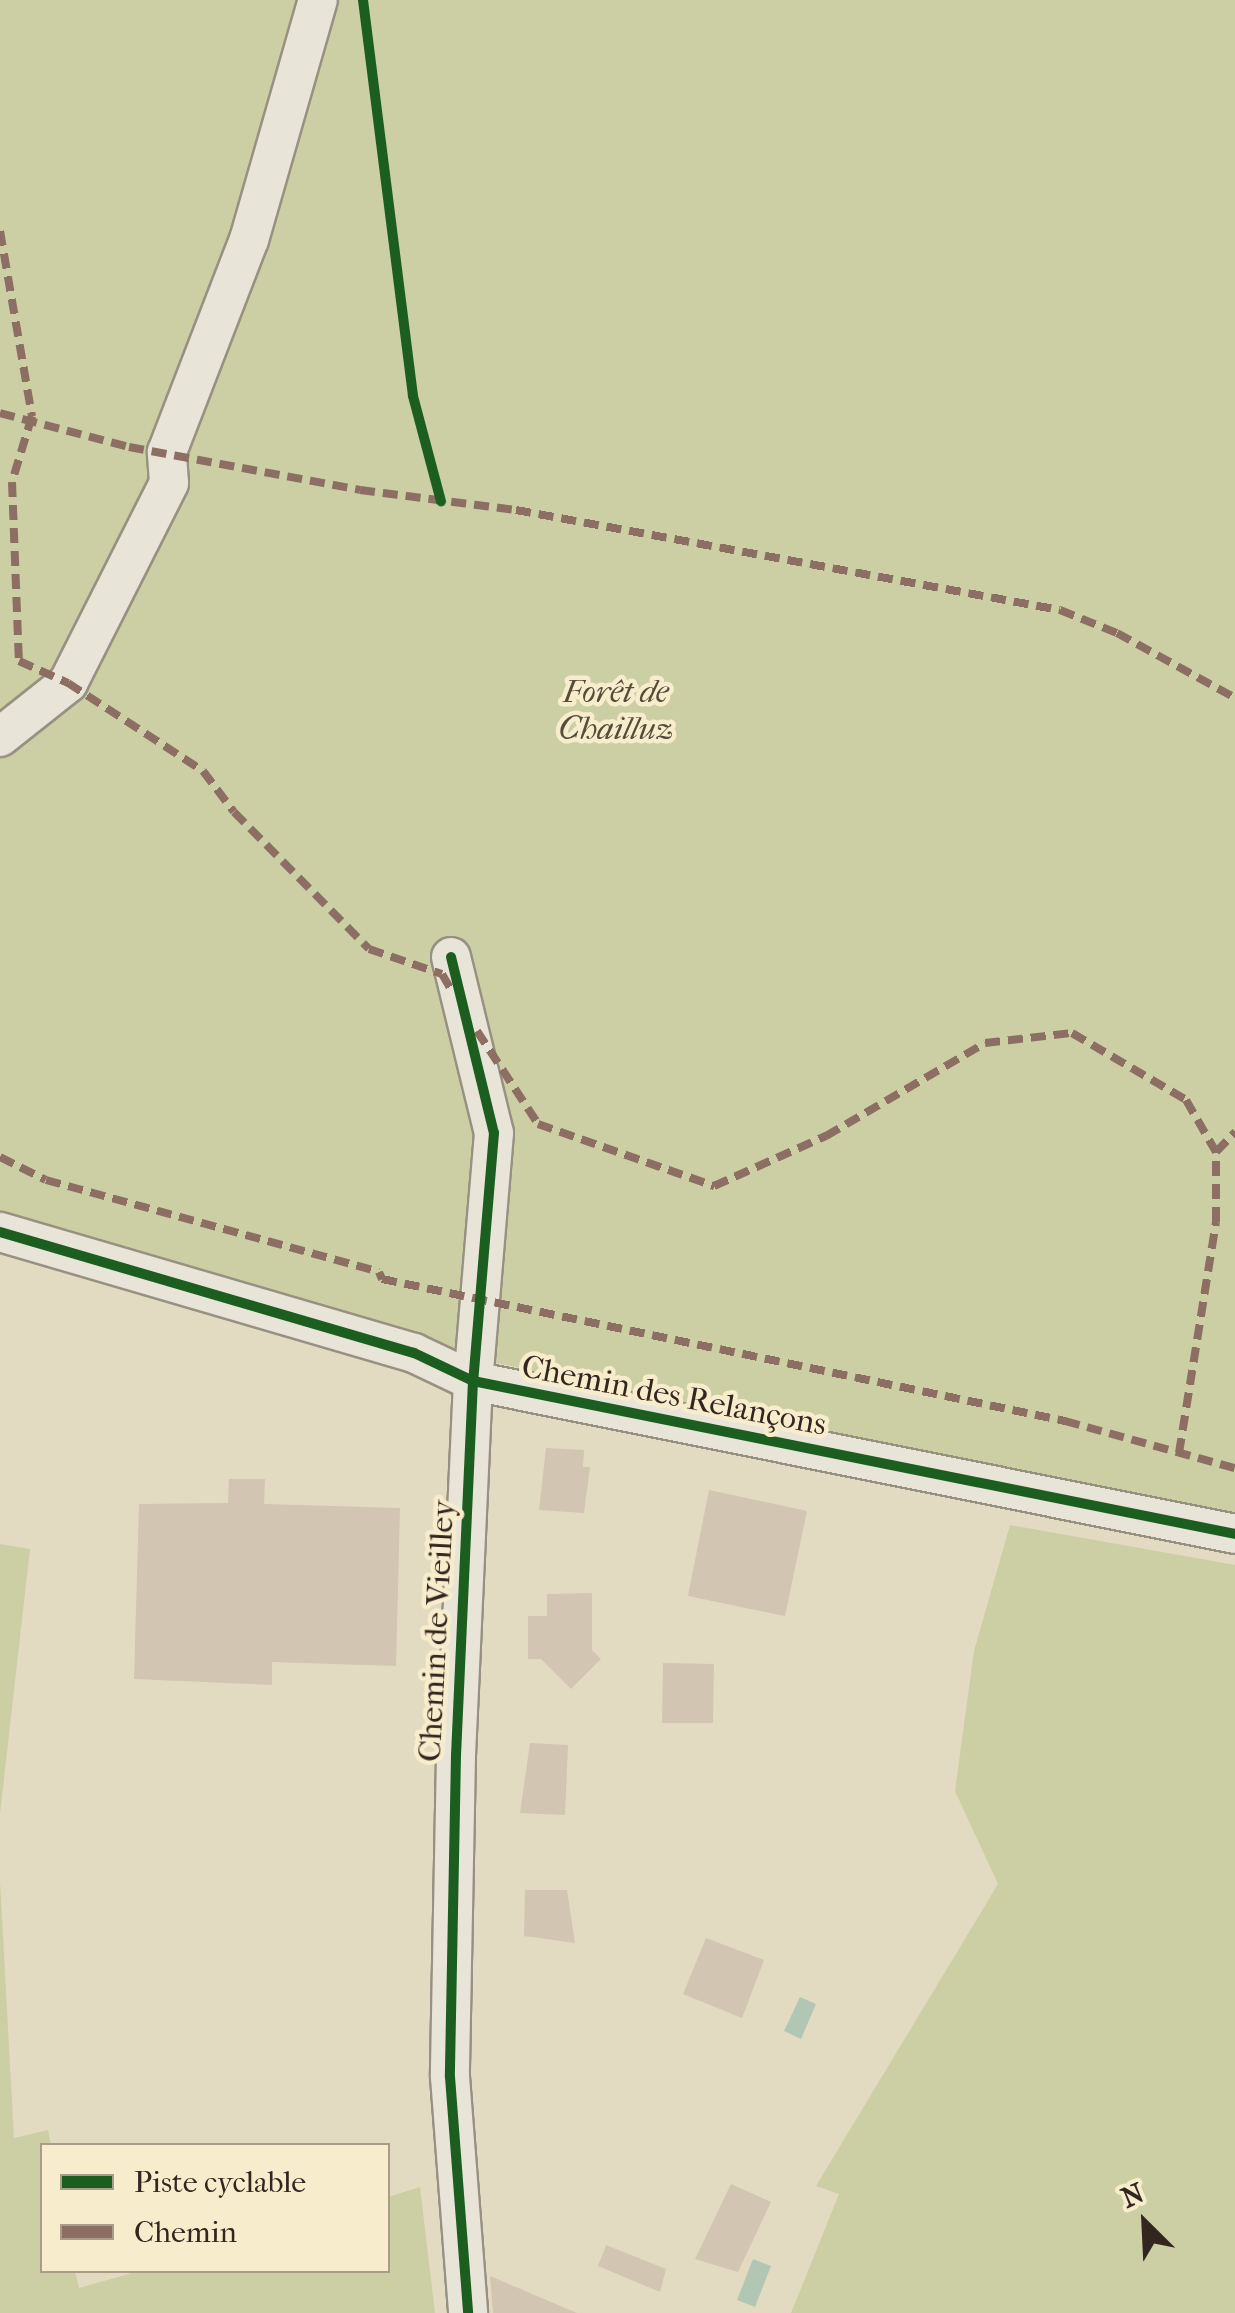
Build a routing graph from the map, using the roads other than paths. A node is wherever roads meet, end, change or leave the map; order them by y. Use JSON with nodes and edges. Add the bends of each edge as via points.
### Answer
{"nodes":[{"id":1,"x":318,"y":0,"type":"edge"},
{"id":2,"x":0,"y":737,"type":"edge"},
{"id":3,"x":451,"y":957,"type":"dead end"},
{"id":4,"x":0,"y":1232,"type":"edge"},
{"id":5,"x":474,"y":1380,"type":"junction"},
{"id":6,"x":1235,"y":1534,"type":"edge"},
{"id":7,"x":468,"y":2313,"type":"edge"}],
"edges":[{"from":1,"to":2,"type":"street","via":[[249,240],[167,452],[168,482],[68,683]]},
{"from":3,"to":5,"type":"street","name":"Chemin de Vieilley","via":[[494,1133]]},
{"from":4,"to":5,"type":"street","name":"Chemin des Relançons","via":[[414,1354]]},
{"from":5,"to":6,"type":"street","name":"Chemin des Relançons"},
{"from":5,"to":7,"type":"street","name":"Chemin de Vieilley","via":[[450,2076]]}]}
